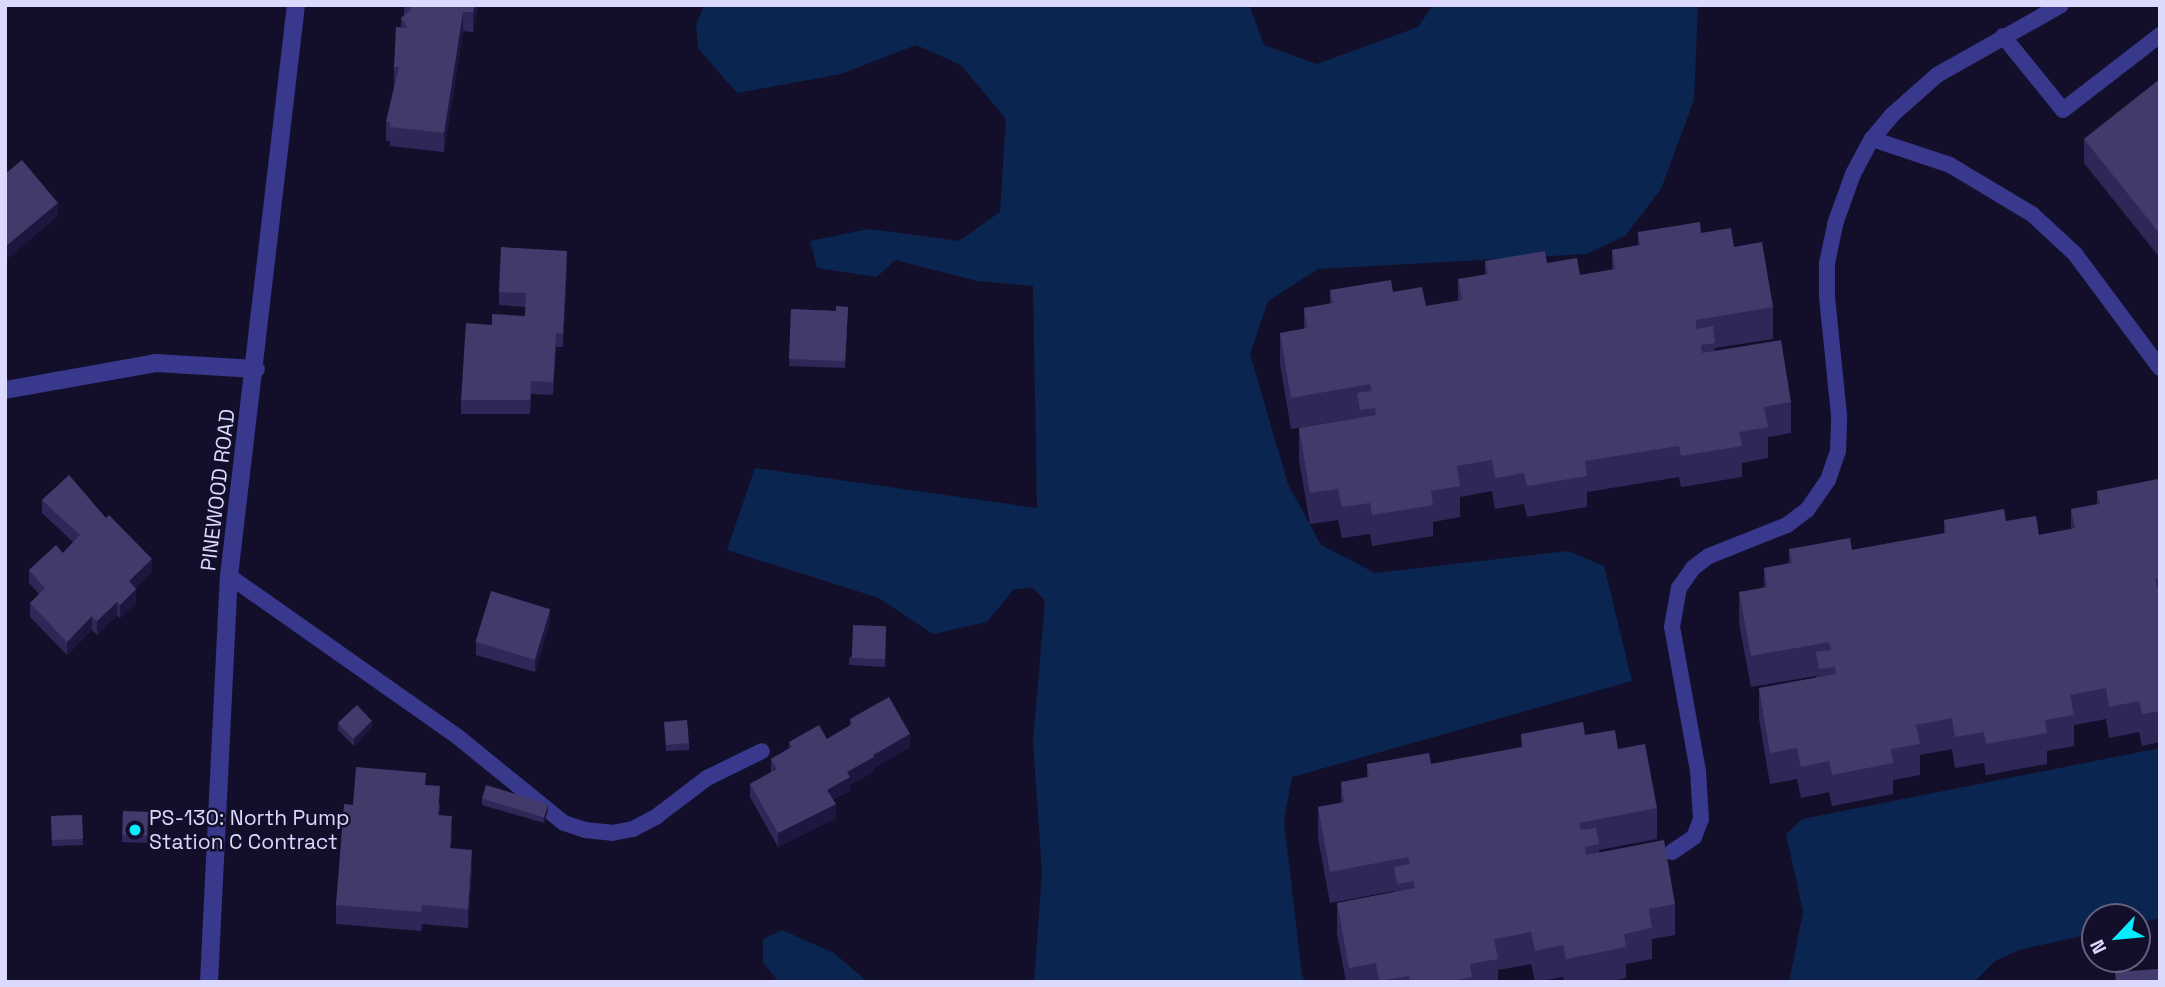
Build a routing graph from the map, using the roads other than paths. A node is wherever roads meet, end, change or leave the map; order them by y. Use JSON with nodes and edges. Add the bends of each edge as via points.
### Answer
{"nodes":[{"id":1,"x":296,"y":5,"type":"edge"},
{"id":2,"x":2061,"y":5,"type":"edge"},
{"id":3,"x":2160,"y":35,"type":"edge"},
{"id":4,"x":2003,"y":36,"type":"junction"},
{"id":5,"x":1872,"y":139,"type":"junction"},
{"id":6,"x":2160,"y":368,"type":"edge"},
{"id":7,"x":256,"y":369,"type":"junction"},
{"id":8,"x":5,"y":390,"type":"edge"},
{"id":9,"x":229,"y":576,"type":"junction"},
{"id":10,"x":762,"y":751,"type":"dead end"},
{"id":11,"x":1672,"y":852,"type":"dead end"},
{"id":12,"x":209,"y":982,"type":"edge"}],
"edges":[{"from":1,"to":7,"type":"street","name":"PINEWOOD ROAD"},
{"from":2,"to":4,"type":"lane"},
{"from":3,"to":4,"type":"lane","via":[[2063,110]]},
{"from":4,"to":5,"type":"lane","via":[[1937,75]]},
{"from":5,"to":6,"type":"lane","via":[[1950,165],[2032,214],[2076,254]]},
{"from":5,"to":11,"type":"lane","via":[[1853,174],[1827,263],[1839,415],[1838,451],[1828,480],[1807,510],[1787,525],[1709,556],[1679,588],[1672,627],[1698,771],[1701,819],[1694,837]]},
{"from":7,"to":8,"type":"street","via":[[156,363]]},
{"from":7,"to":9,"type":"street","name":"PINEWOOD ROAD"},
{"from":9,"to":10,"type":"lane","via":[[458,737],[564,823],[585,830],[612,833],[633,829],[706,778]]},
{"from":9,"to":12,"type":"street","name":"PINEWOOD ROAD"}]}
